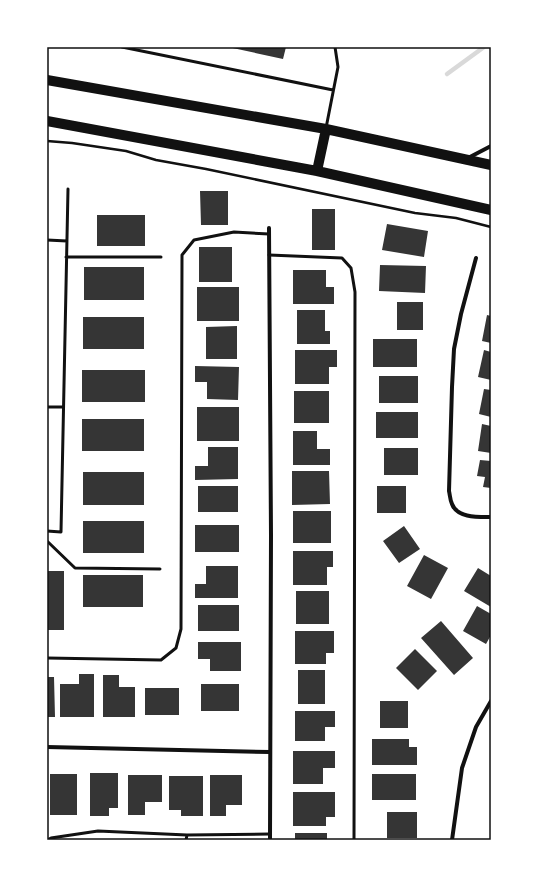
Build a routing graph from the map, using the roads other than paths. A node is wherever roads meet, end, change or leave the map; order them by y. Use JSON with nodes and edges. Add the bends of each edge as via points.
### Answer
{"nodes":[{"id":1,"x":122,"y":47,"type":"edge"},
{"id":2,"x":335,"y":47,"type":"edge"},
{"id":3,"x":47,"y":80,"type":"edge"},
{"id":4,"x":333,"y":90,"type":"junction"},
{"id":5,"x":47,"y":121,"type":"edge"},
{"id":6,"x":326,"y":129,"type":"junction"},
{"id":7,"x":491,"y":146,"type":"edge"},
{"id":8,"x":466,"y":159,"type":"junction"},
{"id":9,"x":491,"y":165,"type":"edge"},
{"id":10,"x":317,"y":171,"type":"junction"},
{"id":11,"x":68,"y":188,"type":"dead end"},
{"id":12,"x":491,"y":210,"type":"edge"},
{"id":13,"x":269,"y":228,"type":"dead end"},
{"id":14,"x":269,"y":234,"type":"junction"},
{"id":15,"x":47,"y":240,"type":"edge"},
{"id":16,"x":67,"y":240,"type":"junction"},
{"id":17,"x":270,"y":255,"type":"junction"},
{"id":18,"x":66,"y":257,"type":"junction"},
{"id":19,"x":161,"y":257,"type":"dead end"},
{"id":20,"x":476,"y":258,"type":"dead end"},
{"id":21,"x":47,"y":407,"type":"edge"},
{"id":22,"x":63,"y":408,"type":"junction"},
{"id":23,"x":491,"y":517,"type":"edge"},
{"id":24,"x":47,"y":531,"type":"edge"},
{"id":25,"x":47,"y":541,"type":"edge"},
{"id":26,"x":160,"y":569,"type":"dead end"},
{"id":27,"x":47,"y":658,"type":"edge"},
{"id":28,"x":491,"y":701,"type":"edge"},
{"id":29,"x":47,"y":747,"type":"edge"},
{"id":30,"x":270,"y":752,"type":"junction"},
{"id":31,"x":270,"y":834,"type":"junction"},
{"id":32,"x":187,"y":835,"type":"junction"},
{"id":33,"x":47,"y":840,"type":"edge"},
{"id":34,"x":186,"y":840,"type":"edge"},
{"id":35,"x":270,"y":840,"type":"edge"},
{"id":36,"x":354,"y":840,"type":"edge"},
{"id":37,"x":452,"y":840,"type":"edge"}],
"edges":[{"from":1,"to":4,"type":"lane"},
{"from":2,"to":4,"type":"lane","via":[[338,67]]},
{"from":3,"to":6,"type":"main road"},
{"from":4,"to":6,"type":"lane"},
{"from":5,"to":10,"type":"main road"},
{"from":6,"to":8,"type":"main road"},
{"from":6,"to":10,"type":"main road"},
{"from":7,"to":8,"type":"street"},
{"from":8,"to":9,"type":"main road"},
{"from":10,"to":12,"type":"main road"},
{"from":11,"to":16,"type":"lane"},
{"from":13,"to":14,"type":"street"},
{"from":14,"to":17,"type":"street"},
{"from":14,"to":27,"type":"lane","via":[[234,232],[194,240],[182,255],[181,629],[176,648],[161,660]]},
{"from":15,"to":16,"type":"lane"},
{"from":16,"to":18,"type":"lane"},
{"from":17,"to":30,"type":"street"},
{"from":17,"to":36,"type":"lane","via":[[342,258],[352,268],[355,292]]},
{"from":18,"to":19,"type":"lane"},
{"from":18,"to":22,"type":"lane"},
{"from":20,"to":23,"type":"street","via":[[454,349],[449,491],[452,505],[458,512],[466,516]]},
{"from":21,"to":22,"type":"lane"},
{"from":22,"to":24,"type":"lane","via":[[61,532]]},
{"from":25,"to":26,"type":"lane","via":[[75,568]]},
{"from":28,"to":37,"type":"street","via":[[476,727],[462,768]]},
{"from":29,"to":30,"type":"street"},
{"from":30,"to":31,"type":"street"},
{"from":31,"to":32,"type":"lane"},
{"from":31,"to":35,"type":"street"},
{"from":32,"to":33,"type":"lane","via":[[98,831]]},
{"from":32,"to":34,"type":"lane"}]}
